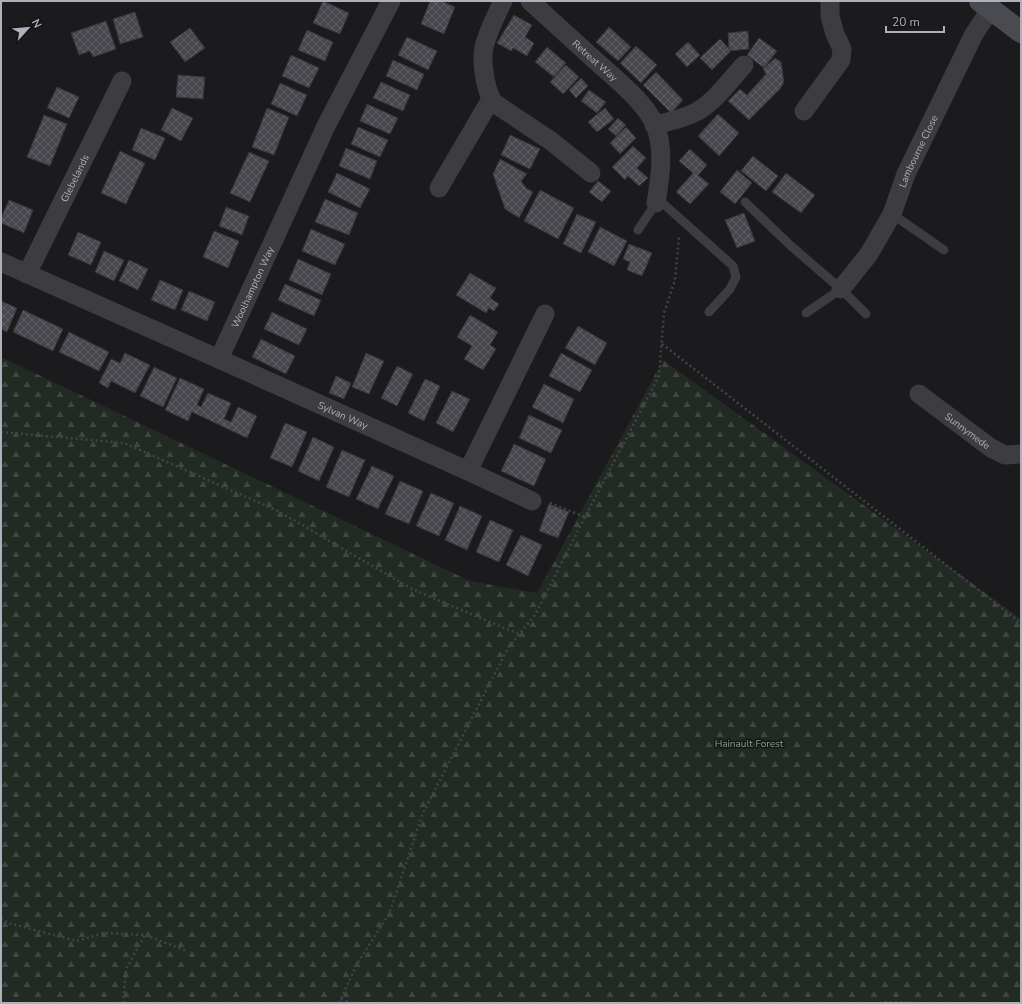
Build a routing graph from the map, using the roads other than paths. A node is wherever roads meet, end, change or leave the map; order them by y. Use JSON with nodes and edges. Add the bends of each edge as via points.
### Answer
{"nodes":[{"id":1,"x":391,"y":1,"type":"edge"},
{"id":2,"x":503,"y":1,"type":"edge"},
{"id":3,"x":530,"y":1,"type":"edge"},
{"id":4,"x":830,"y":1,"type":"edge"},
{"id":5,"x":985,"y":5,"type":"edge"},
{"id":6,"x":1021,"y":32,"type":"edge"},
{"id":7,"x":744,"y":65,"type":"dead end"},
{"id":8,"x":122,"y":81,"type":"dead end"},
{"id":9,"x":491,"y":98,"type":"junction"},
{"id":10,"x":804,"y":111,"type":"dead end"},
{"id":11,"x":654,"y":125,"type":"junction"},
{"id":12,"x":591,"y":172,"type":"dead end"},
{"id":13,"x":439,"y":188,"type":"dead end"},
{"id":14,"x":656,"y":200,"type":"junction"},
{"id":15,"x":745,"y":202,"type":"dead end"},
{"id":16,"x":892,"y":214,"type":"junction"},
{"id":17,"x":638,"y":230,"type":"dead end"},
{"id":18,"x":944,"y":250,"type":"dead end"},
{"id":19,"x":1,"y":262,"type":"edge"},
{"id":20,"x":27,"y":274,"type":"junction"},
{"id":21,"x":841,"y":289,"type":"junction"},
{"id":22,"x":709,"y":312,"type":"dead end"},
{"id":23,"x":806,"y":313,"type":"dead end"},
{"id":24,"x":545,"y":314,"type":"dead end"},
{"id":25,"x":866,"y":314,"type":"dead end"},
{"id":26,"x":219,"y":359,"type":"junction"},
{"id":27,"x":919,"y":394,"type":"dead end"},
{"id":28,"x":1021,"y":454,"type":"edge"},
{"id":29,"x":468,"y":471,"type":"junction"},
{"id":30,"x":532,"y":501,"type":"road end"}],
"edges":[{"from":1,"to":26,"type":"street","name":"Woolhampton Way","via":[[327,124]]},
{"from":2,"to":9,"type":"street","via":[[484,48],[483,66]]},
{"from":3,"to":11,"type":"street","name":"Retreat Way","via":[[627,89]]},
{"from":4,"to":10,"type":"street","via":[[830,16],[842,49],[841,60]]},
{"from":5,"to":6,"type":"street"},
{"from":5,"to":16,"type":"street","name":"Lambourne Close","via":[[974,34],[906,174]]},
{"from":7,"to":11,"type":"street","via":[[708,104],[695,113]]},
{"from":8,"to":20,"type":"street","name":"Glebelands"},
{"from":9,"to":12,"type":"street","via":[[497,105],[551,141]]},
{"from":9,"to":13,"type":"street"},
{"from":11,"to":14,"type":"street","name":"Retreat Way","via":[[660,144],[660,183]]},
{"from":14,"to":17,"type":"lane"},
{"from":14,"to":22,"type":"lane","via":[[733,266],[736,277],[730,290]]},
{"from":15,"to":21,"type":"lane"},
{"from":16,"to":18,"type":"lane"},
{"from":16,"to":21,"type":"street","name":"Lambourne Close","via":[[869,254]]},
{"from":19,"to":20,"type":"street"},
{"from":20,"to":26,"type":"street"},
{"from":21,"to":23,"type":"lane"},
{"from":21,"to":25,"type":"lane"},
{"from":24,"to":29,"type":"street"},
{"from":26,"to":29,"type":"street","name":"Sylvan Way"},
{"from":27,"to":28,"type":"street","name":"Sunnymede","via":[[990,448],[1005,454]]},
{"from":29,"to":30,"type":"street","name":"Sylvan Way"}]}
